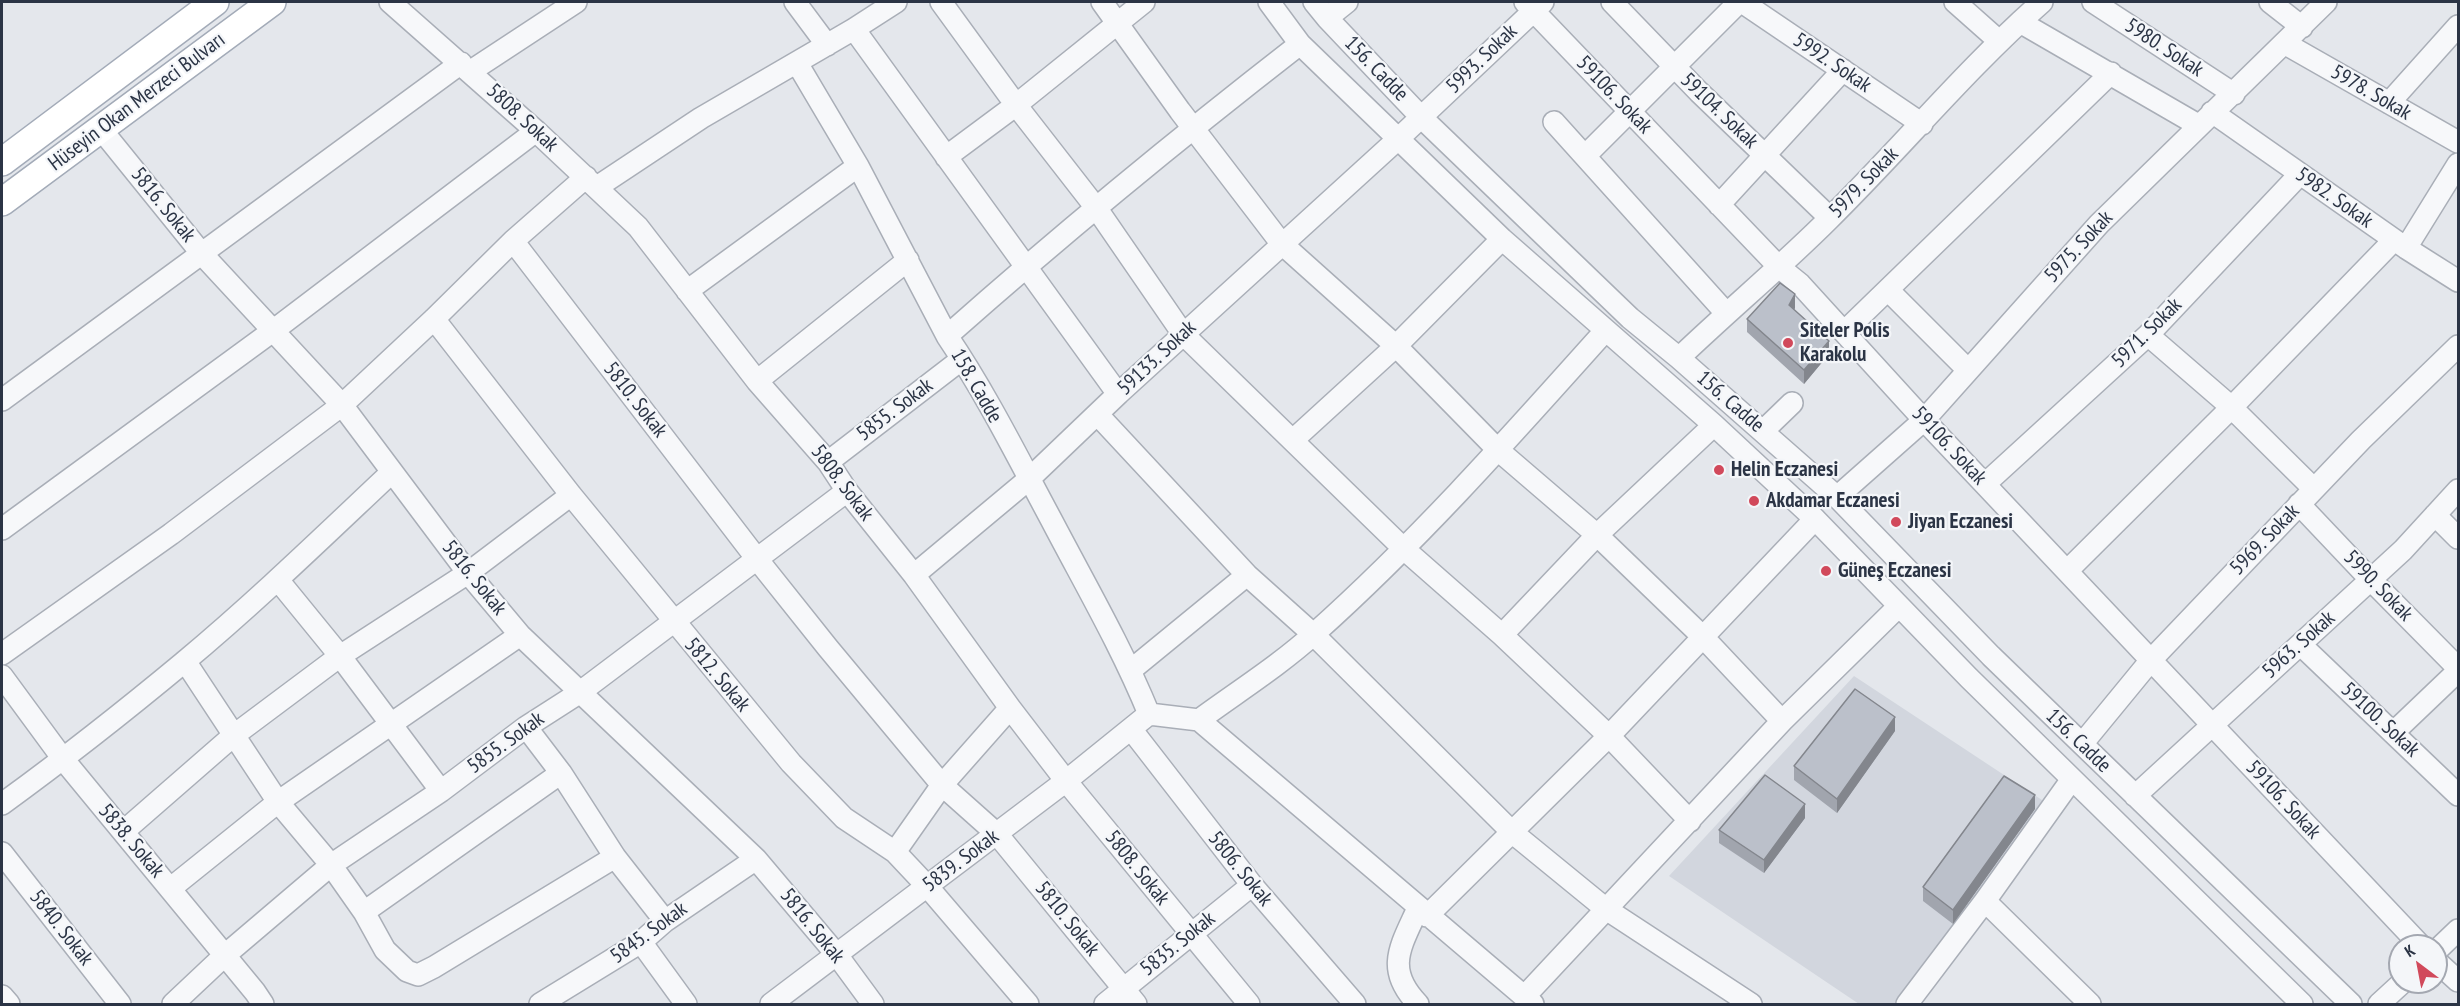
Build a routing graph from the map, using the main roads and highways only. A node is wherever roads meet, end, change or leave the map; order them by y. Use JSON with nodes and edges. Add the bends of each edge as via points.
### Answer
{"nodes":[{"id":1,"x":215,"y":2,"type":"edge"},
{"id":2,"x":272,"y":2,"type":"edge"},
{"id":3,"x":2,"y":162,"type":"edge"},
{"id":4,"x":2,"y":202,"type":"edge"}],
"edges":[{"from":1,"to":3,"type":"main road","name":"Hüseyin Okan Merzeci Bulvarı"},
{"from":2,"to":4,"type":"main road","name":"Hüseyin Okan Merzeci Bulvarı"}]}
